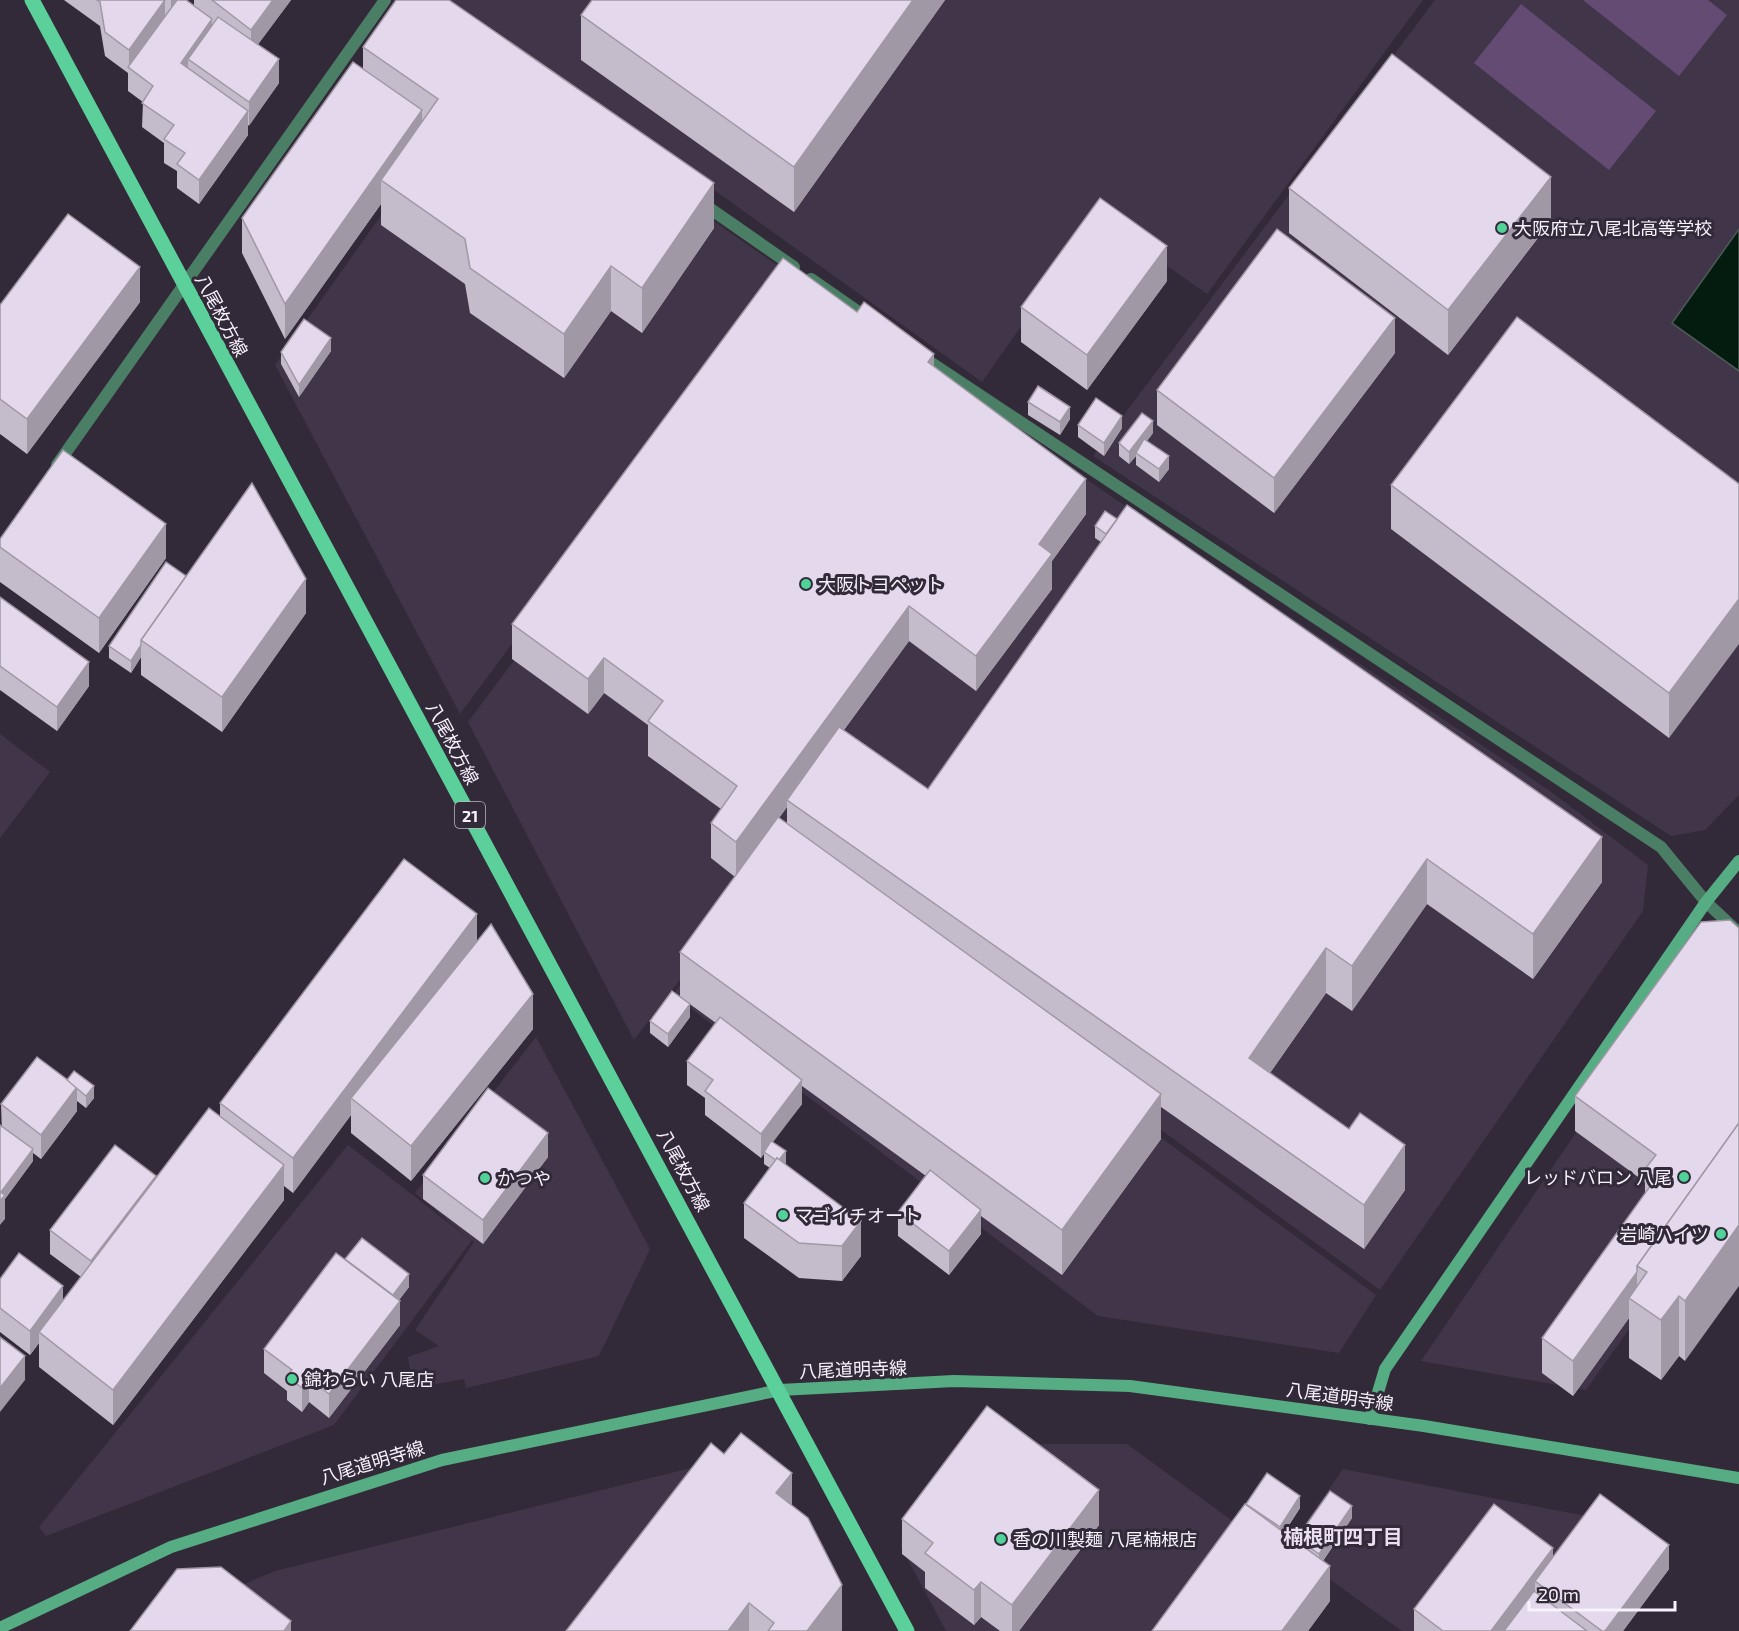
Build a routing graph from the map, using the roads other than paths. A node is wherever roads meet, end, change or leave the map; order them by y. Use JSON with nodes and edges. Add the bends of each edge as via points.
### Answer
{"nodes":[{"id":1,"x":32,"y":0,"type":"edge"},
{"id":2,"x":385,"y":0,"type":"edge"},
{"id":3,"x":695,"y":199,"type":"edge"},
{"id":4,"x":184,"y":286,"type":"junction"},
{"id":5,"x":882,"y":329,"type":"edge"},
{"id":6,"x":912,"y":349,"type":"edge"},
{"id":7,"x":48,"y":477,"type":"edge"},
{"id":8,"x":1739,"y":861,"type":"edge"},
{"id":9,"x":1706,"y":902,"type":"junction"},
{"id":10,"x":1739,"y":933,"type":"edge"},
{"id":11,"x":780,"y":1390,"type":"junction"},
{"id":12,"x":1370,"y":1419,"type":"junction"},
{"id":13,"x":1739,"y":1478,"type":"edge"},
{"id":14,"x":0,"y":1628,"type":"edge"},
{"id":15,"x":907,"y":1631,"type":"edge"}],
"edges":[{"from":1,"to":4,"type":"main road","name":"八尾枚方線","number":"21"},
{"from":2,"to":4,"type":"street"},
{"from":3,"to":5,"type":"street"},
{"from":4,"to":7,"type":"street"},
{"from":4,"to":11,"type":"main road","name":"八尾枚方線","number":"21"},
{"from":6,"to":9,"type":"street","via":[[1661,847]]},
{"from":8,"to":9,"type":"main road"},
{"from":9,"to":10,"type":"street"},
{"from":9,"to":12,"type":"main road","via":[[1385,1369]]},
{"from":11,"to":12,"type":"main road","name":"八尾道明寺線","via":[[954,1381],[1130,1386]]},
{"from":11,"to":14,"type":"main road","name":"八尾道明寺線","via":[[442,1460],[171,1547]]},
{"from":11,"to":15,"type":"main road","name":"八尾枚方線","number":"21"},
{"from":12,"to":13,"type":"main road","name":"八尾道明寺線"}]}
